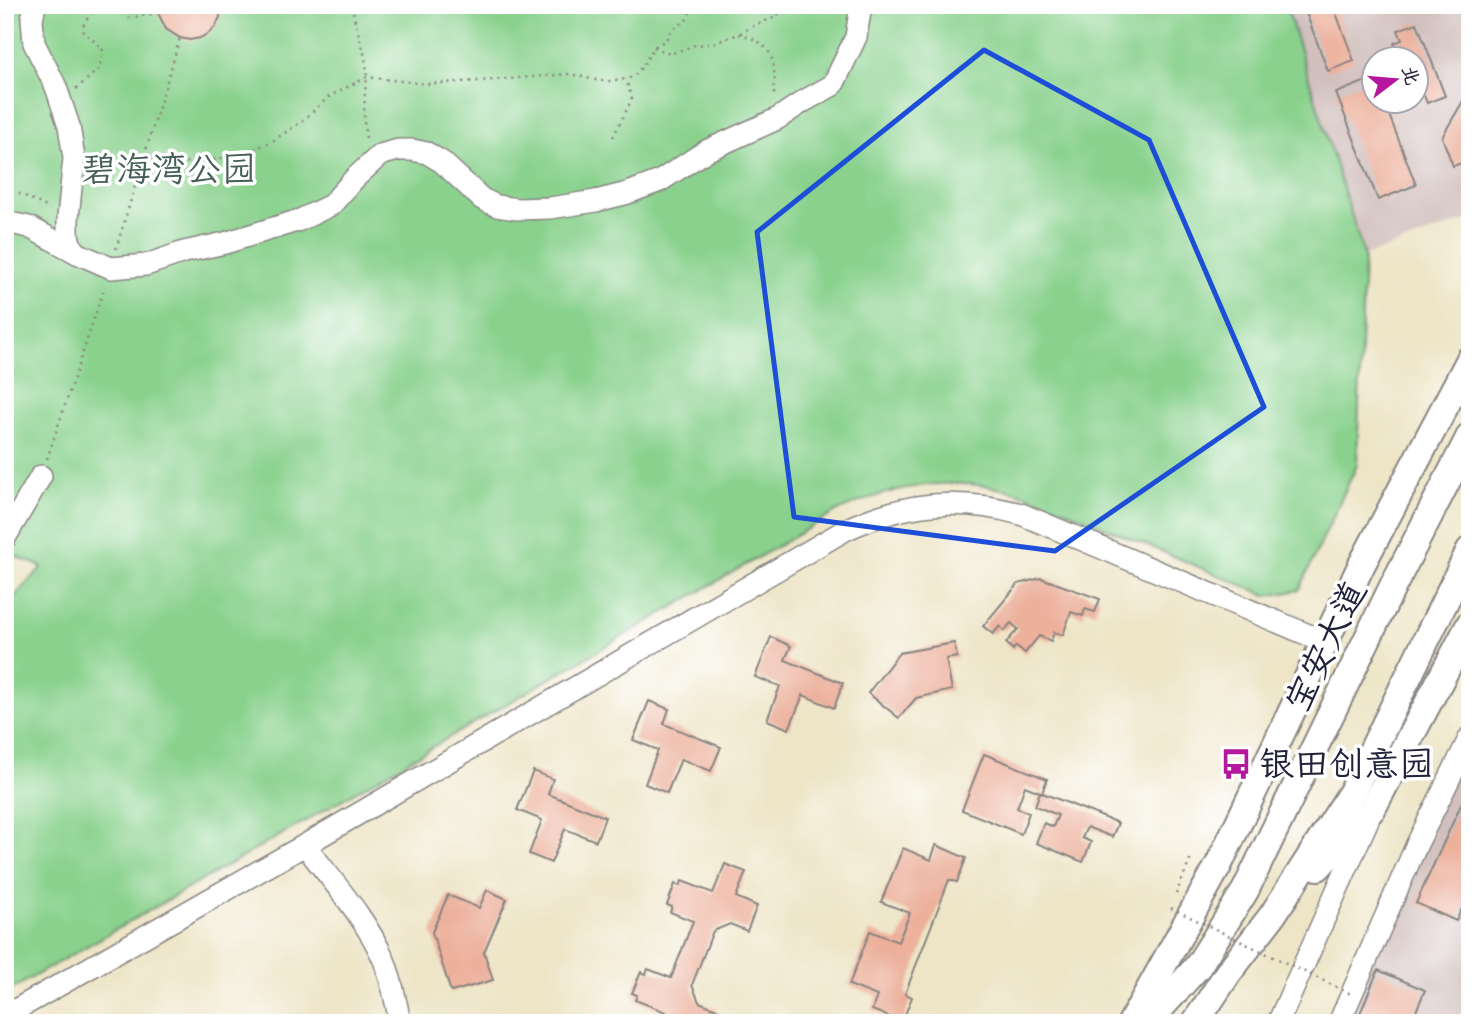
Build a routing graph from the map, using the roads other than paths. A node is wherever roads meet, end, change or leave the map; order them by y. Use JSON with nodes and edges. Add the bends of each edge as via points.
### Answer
{"nodes":[{"id":1,"x":36,"y":5,"type":"edge"},
{"id":2,"x":861,"y":5,"type":"edge"},
{"id":3,"x":5,"y":222,"type":"edge"},
{"id":4,"x":77,"y":253,"type":"junction"},
{"id":5,"x":1470,"y":359,"type":"edge"},
{"id":6,"x":1470,"y":436,"type":"edge"},
{"id":7,"x":41,"y":476,"type":"road end"},
{"id":8,"x":5,"y":538,"type":"edge"},
{"id":9,"x":1470,"y":550,"type":"edge"},
{"id":10,"x":1470,"y":624,"type":"edge"},
{"id":11,"x":1325,"y":642,"type":"junction"},
{"id":12,"x":1470,"y":737,"type":"edge"},
{"id":13,"x":1373,"y":809,"type":"junction"},
{"id":14,"x":305,"y":845,"type":"junction"},
{"id":15,"x":1272,"y":916,"type":"junction"},
{"id":16,"x":5,"y":1016,"type":"edge"},
{"id":17,"x":400,"y":1023,"type":"edge"},
{"id":18,"x":1131,"y":1023,"type":"edge"},
{"id":19,"x":1147,"y":1023,"type":"edge"},
{"id":20,"x":1195,"y":1023,"type":"edge"},
{"id":21,"x":1278,"y":1023,"type":"edge"},
{"id":22,"x":1339,"y":1023,"type":"edge"}],
"edges":[{"from":1,"to":4,"type":"street","via":[[34,43],[69,126],[74,158],[68,234]]},
{"from":2,"to":4,"type":"street","via":[[856,37],[833,85],[777,119],[706,151],[660,181],[628,193],[550,208],[497,206],[427,153],[398,150],[380,155],[331,205],[300,220],[146,265]]},
{"from":3,"to":4,"type":"street","via":[[29,228]]},
{"from":5,"to":11,"type":"main road"},
{"from":6,"to":19,"type":"main road","name":"宝安大道","via":[[1245,891],[1198,966]]},
{"from":7,"to":8,"type":"street"},
{"from":9,"to":15,"type":"main road","via":[[1352,792]]},
{"from":10,"to":13,"type":"main road"},
{"from":11,"to":14,"type":"street","via":[[1021,514],[955,503],[910,507],[847,529]]},
{"from":11,"to":18,"type":"main road","via":[[1218,866]]},
{"from":12,"to":22,"type":"street","via":[[1417,844]]},
{"from":13,"to":15,"type":"main road"},
{"from":13,"to":21,"type":"street"},
{"from":14,"to":16,"type":"street"},
{"from":14,"to":17,"type":"street","via":[[373,938],[391,980]]},
{"from":15,"to":20,"type":"main road"}]}
